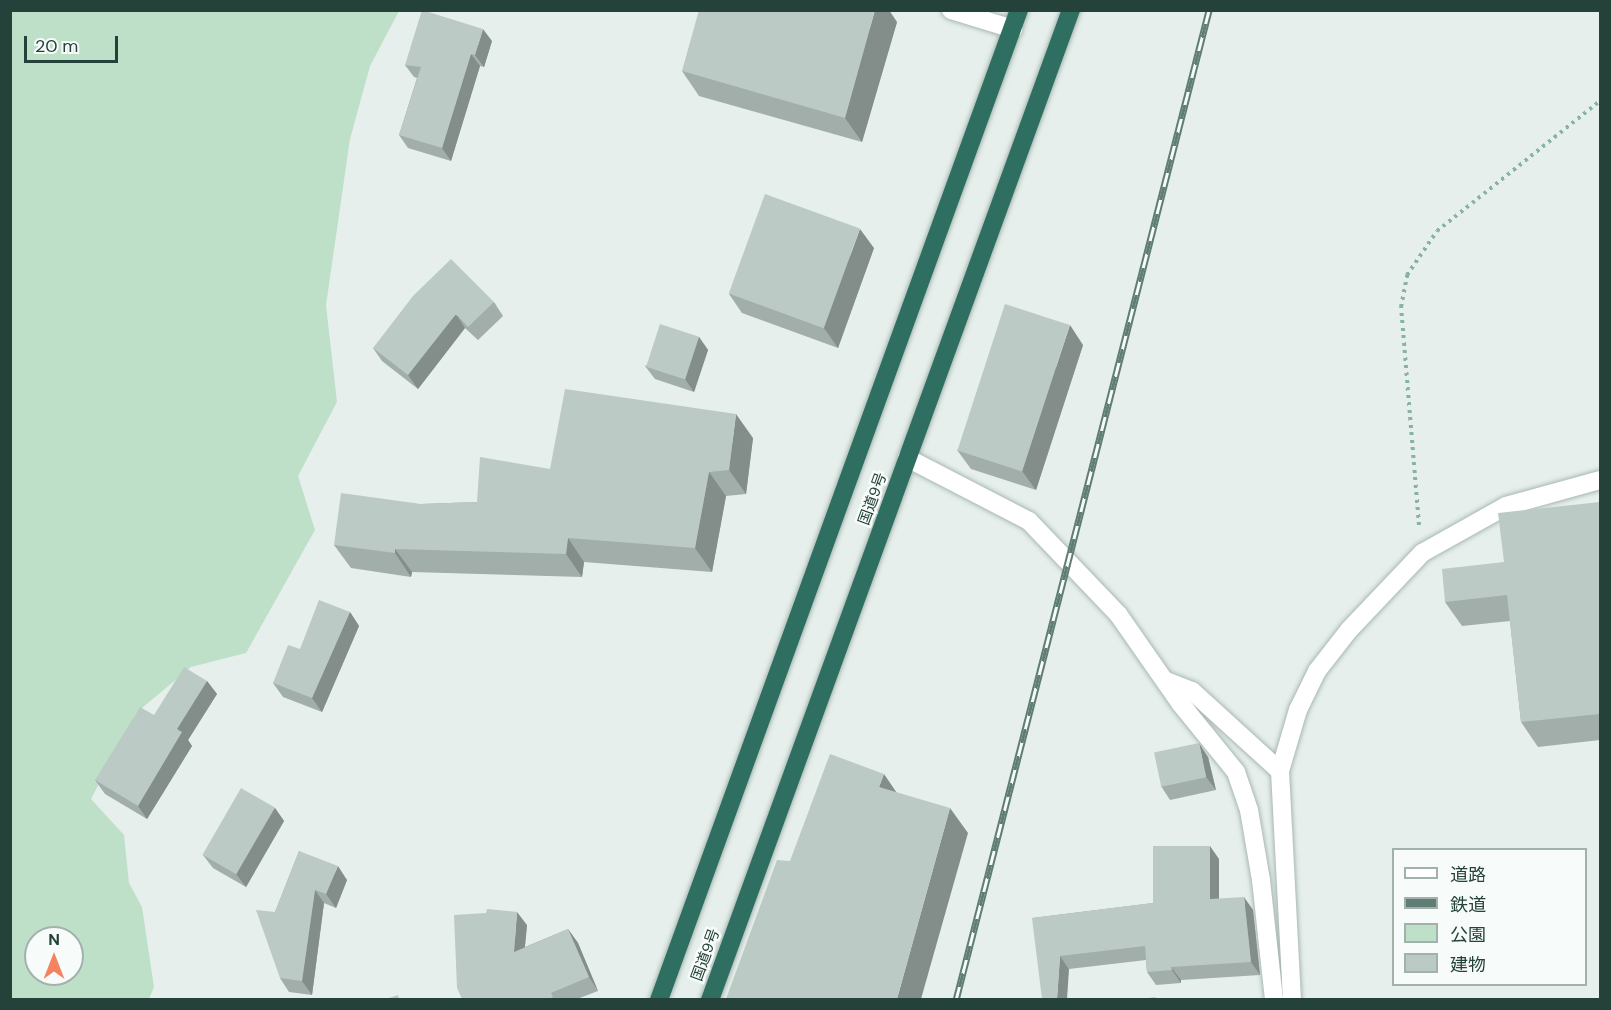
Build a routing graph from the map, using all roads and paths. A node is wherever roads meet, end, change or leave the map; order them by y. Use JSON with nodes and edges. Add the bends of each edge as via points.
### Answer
{"nodes":[{"id":1,"x":951,"y":10,"type":"edge"},
{"id":2,"x":1019,"y":10,"type":"edge"},
{"id":3,"x":1071,"y":10,"type":"edge"},
{"id":4,"x":1013,"y":29,"type":"junction"},
{"id":5,"x":1600,"y":101,"type":"edge"},
{"id":6,"x":907,"y":458,"type":"junction"},
{"id":7,"x":1600,"y":480,"type":"edge"},
{"id":8,"x":1422,"y":553,"type":"junction"},
{"id":9,"x":1166,"y":681,"type":"junction"},
{"id":10,"x":1280,"y":771,"type":"junction"},
{"id":11,"x":659,"y":999,"type":"edge"},
{"id":12,"x":710,"y":999,"type":"edge"},
{"id":13,"x":1274,"y":999,"type":"edge"},
{"id":14,"x":1292,"y":999,"type":"edge"}],
"edges":[{"from":1,"to":4,"type":"street"},
{"from":2,"to":4,"type":"highway","name":"国道9号"},
{"from":3,"to":6,"type":"highway","name":"国道9号"},
{"from":4,"to":11,"type":"highway","name":"国道9号"},
{"from":5,"to":8,"type":"path","via":[[1437,231],[1407,275],[1401,307]]},
{"from":6,"to":9,"type":"street","via":[[1029,521],[1118,614]]},
{"from":6,"to":12,"type":"highway","name":"国道9号"},
{"from":7,"to":8,"type":"street","via":[[1506,506]]},
{"from":8,"to":10,"type":"street","via":[[1317,670],[1298,710]]},
{"from":9,"to":10,"type":"street","via":[[1192,691]]},
{"from":9,"to":13,"type":"street","via":[[1236,772],[1249,810],[1262,880]]},
{"from":10,"to":14,"type":"street"}]}
